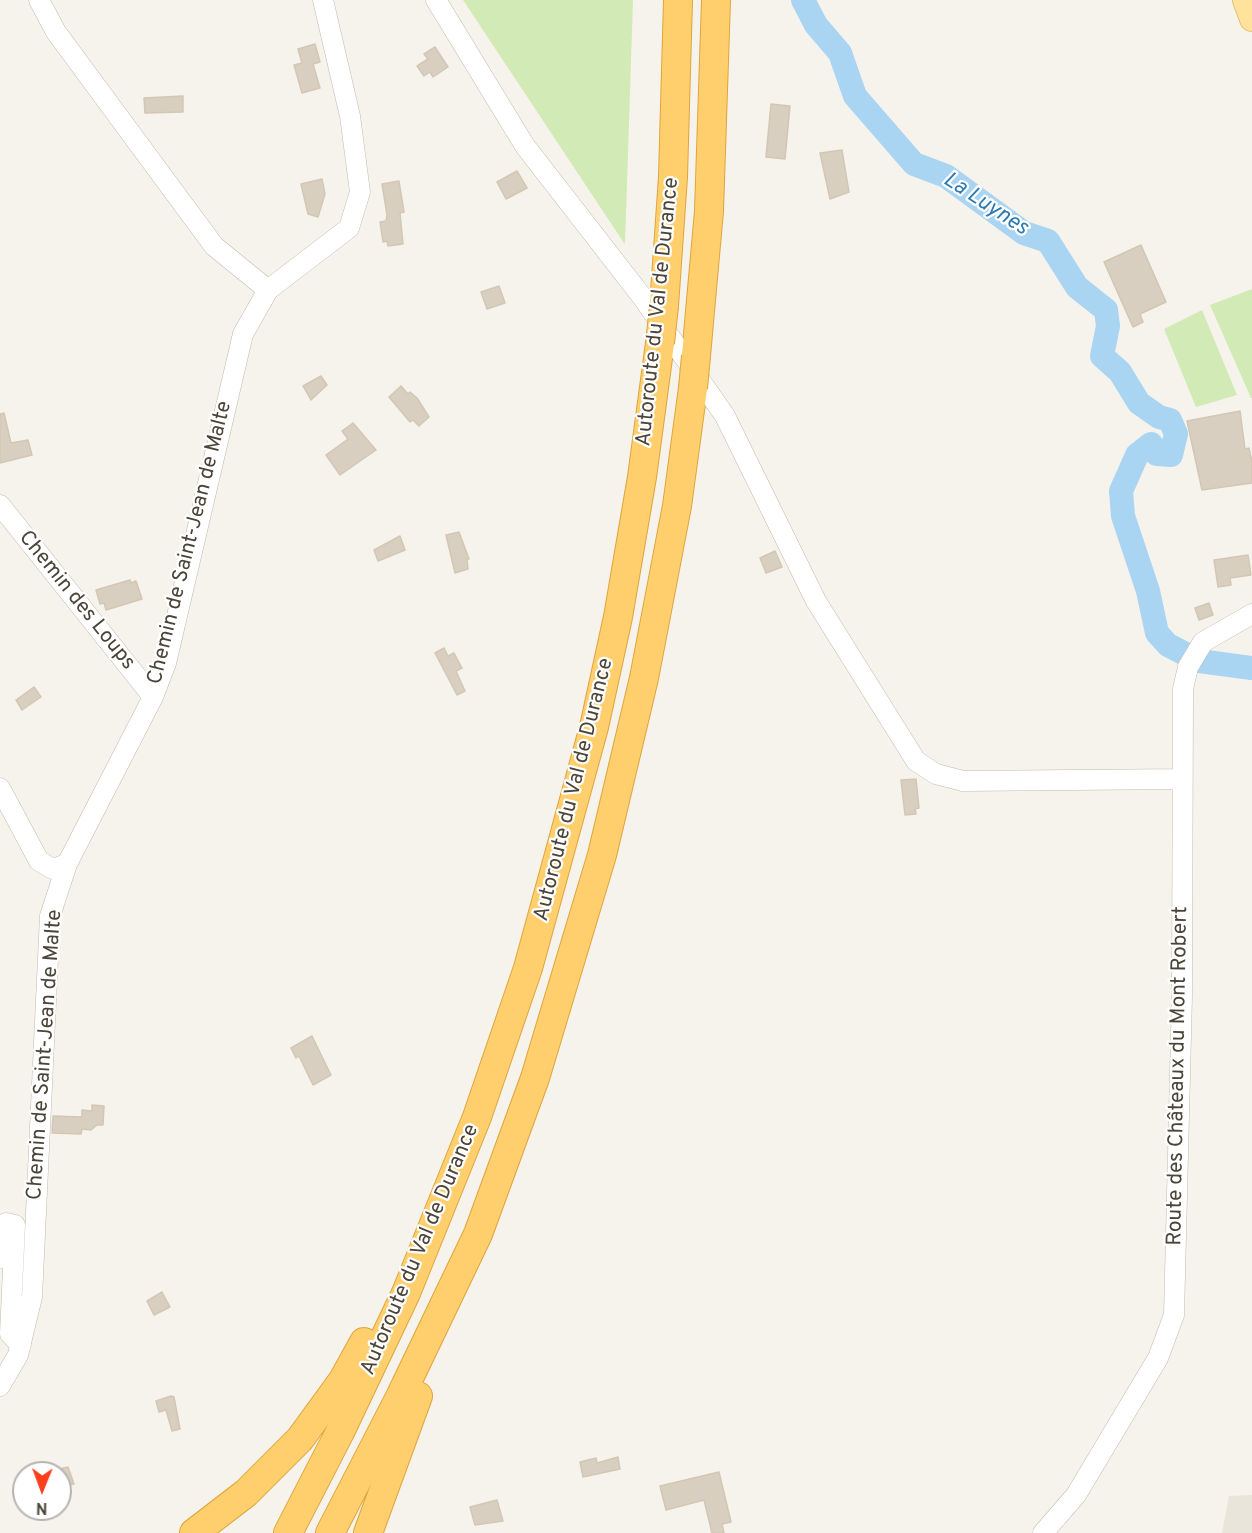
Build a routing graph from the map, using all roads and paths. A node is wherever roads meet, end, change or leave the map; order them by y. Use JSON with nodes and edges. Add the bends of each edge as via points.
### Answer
{"nodes":[{"id":1,"x":39,"y":0,"type":"edge"},
{"id":2,"x":323,"y":0,"type":"edge"},
{"id":3,"x":436,"y":0,"type":"edge"},
{"id":4,"x":678,"y":0,"type":"edge"},
{"id":5,"x":716,"y":0,"type":"edge"},
{"id":6,"x":1245,"y":0,"type":"edge"},
{"id":7,"x":1252,"y":19,"type":"edge"},
{"id":8,"x":267,"y":290,"type":"junction"},
{"id":9,"x":0,"y":505,"type":"edge"},
{"id":10,"x":1252,"y":614,"type":"edge"},
{"id":11,"x":153,"y":697,"type":"junction"},
{"id":12,"x":1182,"y":779,"type":"junction"},
{"id":13,"x":0,"y":788,"type":"edge"},
{"id":14,"x":67,"y":864,"type":"junction"},
{"id":15,"x":463,"y":1154,"type":"junction"},
{"id":16,"x":478,"y":1234,"type":"junction"},
{"id":17,"x":0,"y":1258,"type":"edge"},
{"id":18,"x":21,"y":1345,"type":"junction"},
{"id":19,"x":0,"y":1386,"type":"edge"},
{"id":20,"x":194,"y":1533,"type":"edge"},
{"id":21,"x":288,"y":1533,"type":"edge"},
{"id":22,"x":330,"y":1533,"type":"edge"},
{"id":23,"x":368,"y":1533,"type":"edge"},
{"id":24,"x":1043,"y":1533,"type":"edge"}],
"edges":[{"from":1,"to":8,"type":"street","via":[[56,32],[214,246]]},
{"from":2,"to":8,"type":"street","via":[[350,116],[360,192],[349,228]]},
{"from":3,"to":12,"type":"street","via":[[525,146],[644,298],[725,416],[816,601],[916,761],[936,774],[963,782]]},
{"from":4,"to":15,"type":"highway","name":"Autoroute du Val de Durance","bridge":true,"via":[[673,177],[664,306],[642,477],[618,617],[594,727],[528,968]]},
{"from":5,"to":16,"type":"highway","name":"Autoroute du Val de Durance","bridge":true,"via":[[709,211],[693,388],[656,621],[602,855],[535,1078]]},
{"from":6,"to":7,"type":"main road"},
{"from":8,"to":11,"type":"street","name":"Chemin de Saint-Jean de Malte","via":[[243,334],[166,663]]},
{"from":9,"to":11,"type":"street","name":"Chemin des Loups"},
{"from":10,"to":12,"type":"street","name":"Route des Châteaux du Mont Robert","via":[[1203,642],[1188,667],[1183,689]]},
{"from":11,"to":14,"type":"street","name":"Chemin de Saint-Jean de Malte"},
{"from":12,"to":24,"type":"street","name":"Route des Châteaux du Mont Robert","via":[[1182,995],[1174,1316],[1158,1358],[1076,1495]]},
{"from":13,"to":14,"type":"street","via":[[39,861],[53,869]]},
{"from":14,"to":18,"type":"street","name":"Chemin de Saint-Jean de Malte","via":[[50,916],[32,1297]]},
{"from":15,"to":20,"type":"highway","via":[[364,1342],[324,1407],[273,1468]]},
{"from":15,"to":21,"type":"highway","name":"Autoroute du Val de Durance","via":[[406,1293]]},
{"from":16,"to":22,"type":"highway","name":"Autoroute du Val de Durance"},
{"from":16,"to":23,"type":"highway"},
{"from":17,"to":18,"type":"street","via":[[6,1223],[15,1224],[10,1334]]},
{"from":18,"to":19,"type":"street","name":"Chemin de Saint-Jean de Malte"}]}
